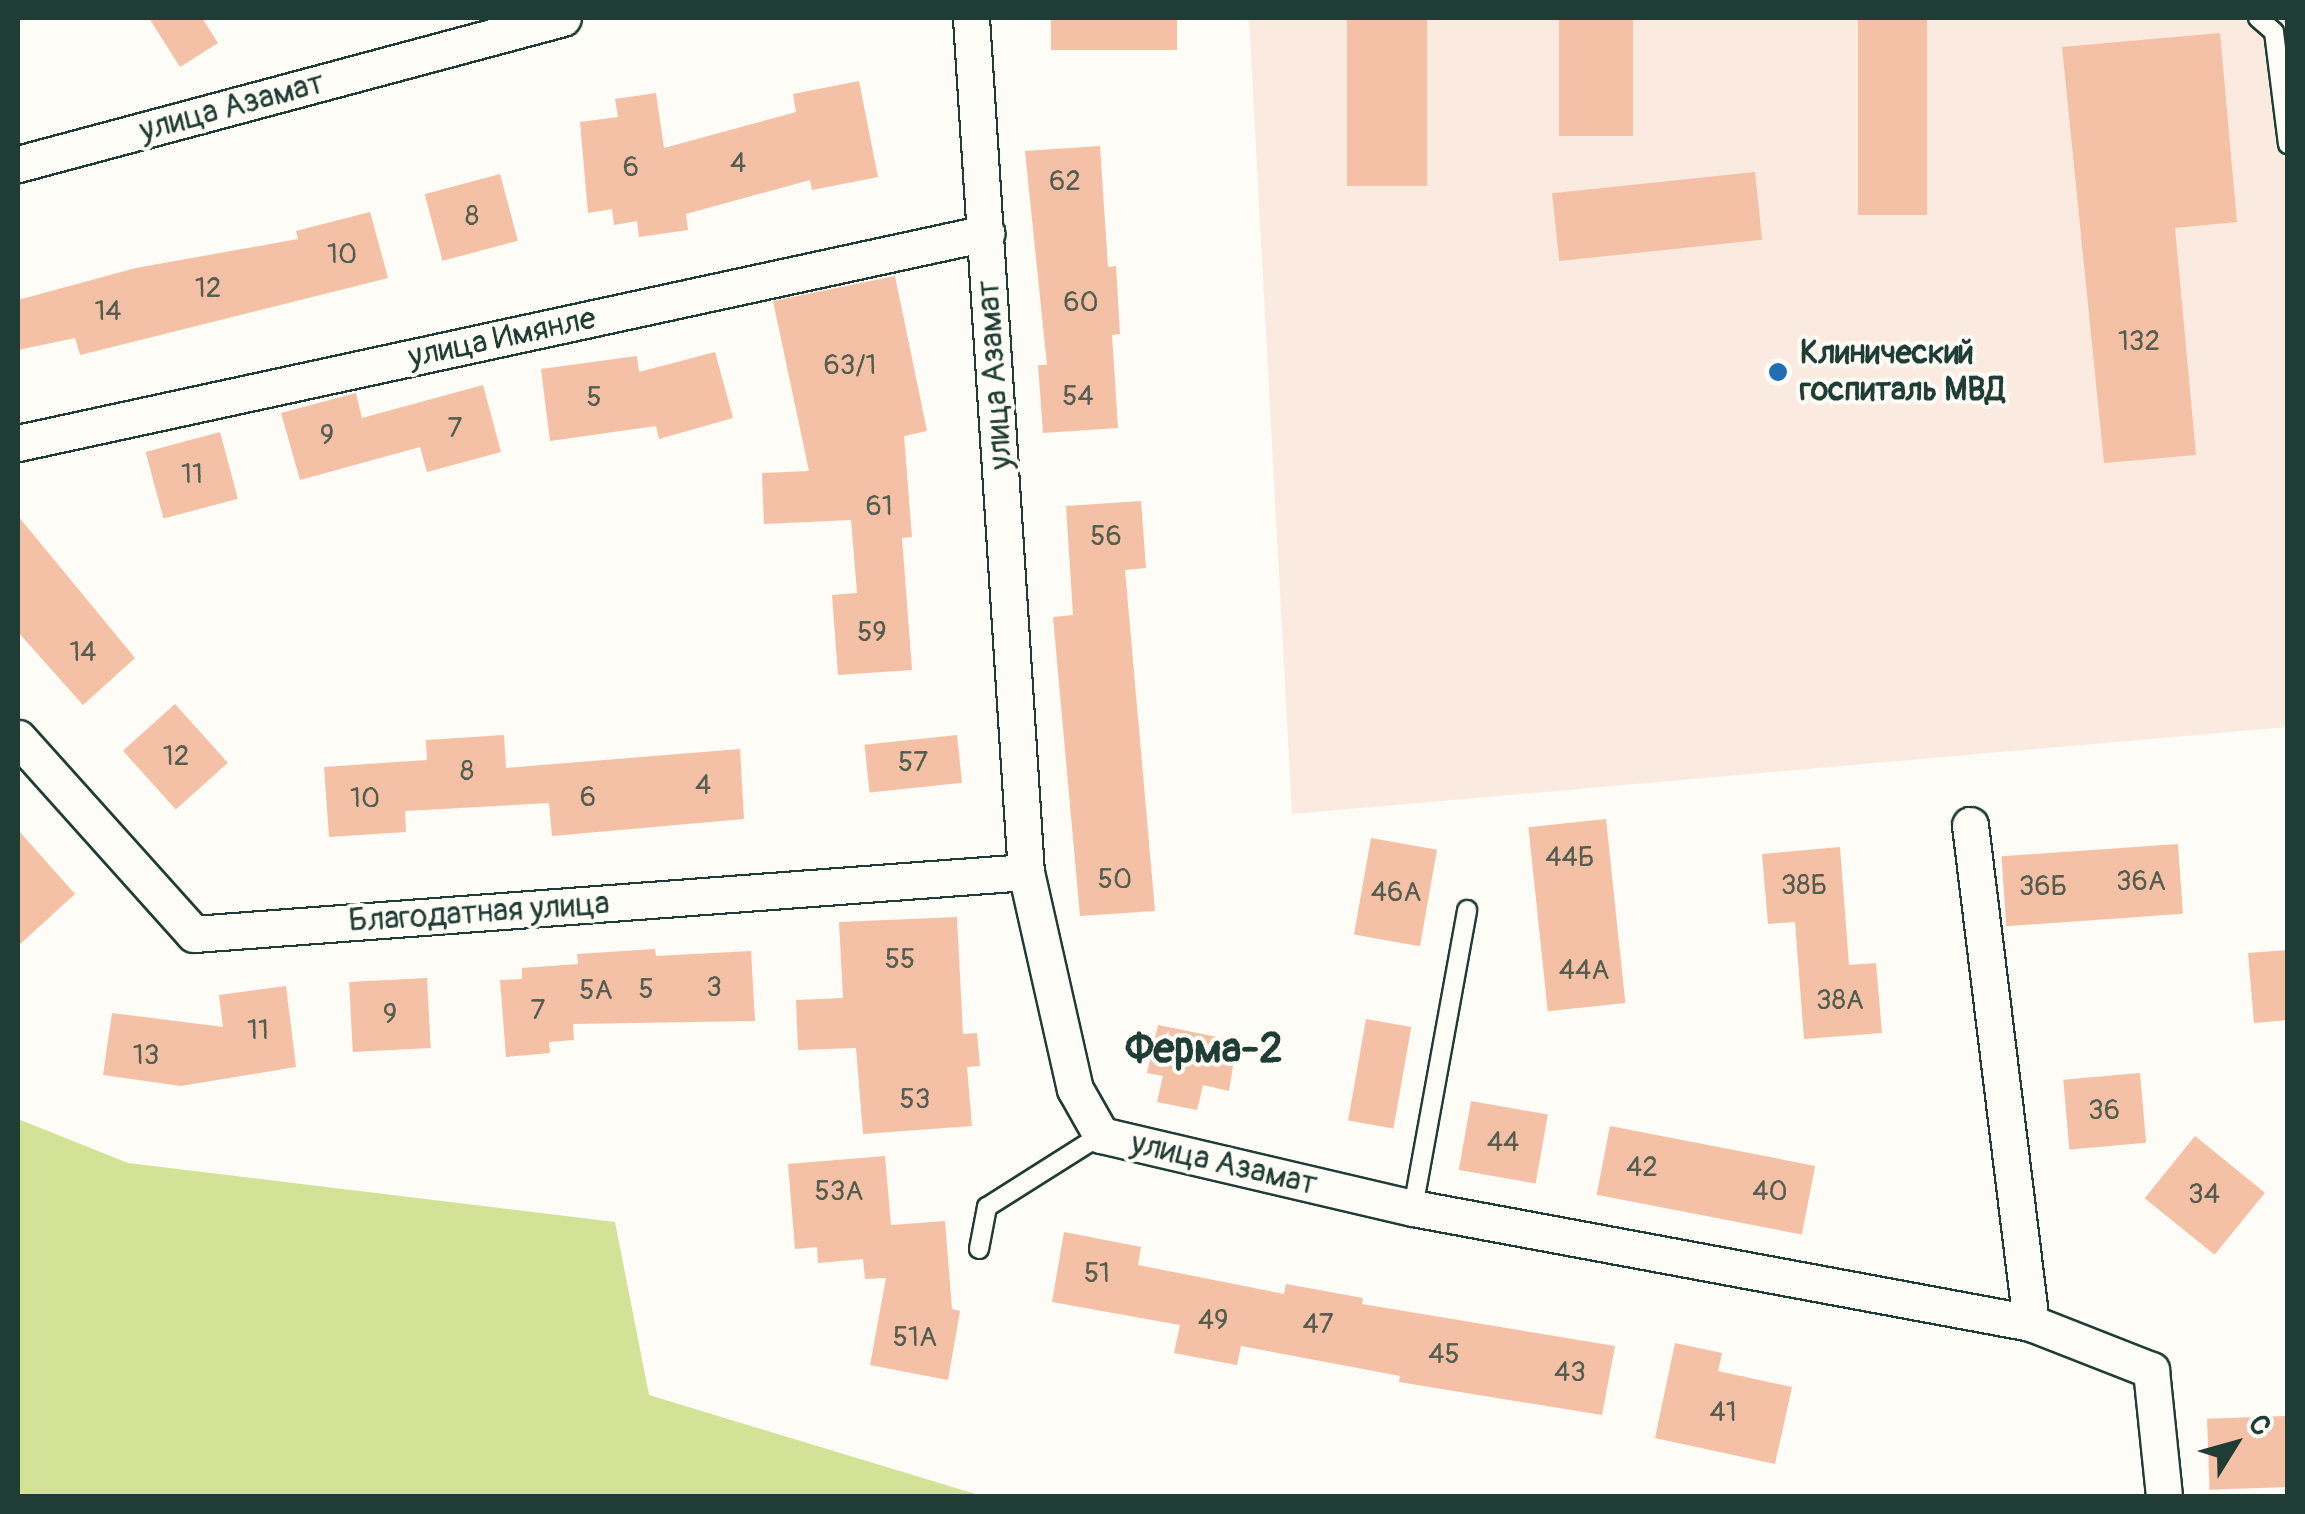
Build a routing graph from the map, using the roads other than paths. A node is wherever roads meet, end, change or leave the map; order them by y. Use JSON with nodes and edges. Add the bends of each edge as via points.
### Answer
{"nodes":[{"id":1,"x":563,"y":18,"type":"edge"},
{"id":2,"x":970,"y":18,"type":"edge"},
{"id":3,"x":2258,"y":18,"type":"edge"},
{"id":4,"x":2288,"y":144,"type":"edge"},
{"id":5,"x":18,"y":164,"type":"edge"},
{"id":6,"x":986,"y":233,"type":"junction"},
{"id":7,"x":18,"y":444,"type":"edge"},
{"id":8,"x":18,"y":738,"type":"edge"},
{"id":9,"x":1970,"y":825,"type":"dead end"},
{"id":10,"x":1026,"y":872,"type":"junction"},
{"id":11,"x":1467,"y":910,"type":"dead end"},
{"id":12,"x":1101,"y":1134,"type":"junction"},
{"id":13,"x":1413,"y":1208,"type":"junction"},
{"id":14,"x":979,"y":1248,"type":"dead end"},
{"id":15,"x":2031,"y":1323,"type":"junction"},
{"id":16,"x":2164,"y":1496,"type":"edge"}],
"edges":[{"from":1,"to":5,"type":"street","name":"улица Азамат"},
{"from":2,"to":6,"type":"street","name":"улица Азамат"},
{"from":3,"to":4,"type":"lane","via":[[2274,32]]},
{"from":6,"to":7,"type":"street","name":"улица Имянле"},
{"from":6,"to":10,"type":"street","name":"улица Азамат"},
{"from":8,"to":10,"type":"street","name":"Благодатная улица","via":[[194,934]]},
{"from":9,"to":15,"type":"street"},
{"from":10,"to":12,"type":"street","name":"улица Азамат","via":[[1076,1089]]},
{"from":11,"to":13,"type":"lane"},
{"from":12,"to":13,"type":"street","name":"улица Азамат"},
{"from":12,"to":14,"type":"lane","via":[[987,1207]]},
{"from":13,"to":15,"type":"street","name":"улица Азамат"},
{"from":15,"to":16,"type":"street","name":"улица Азамат","via":[[2151,1370]]}]}
